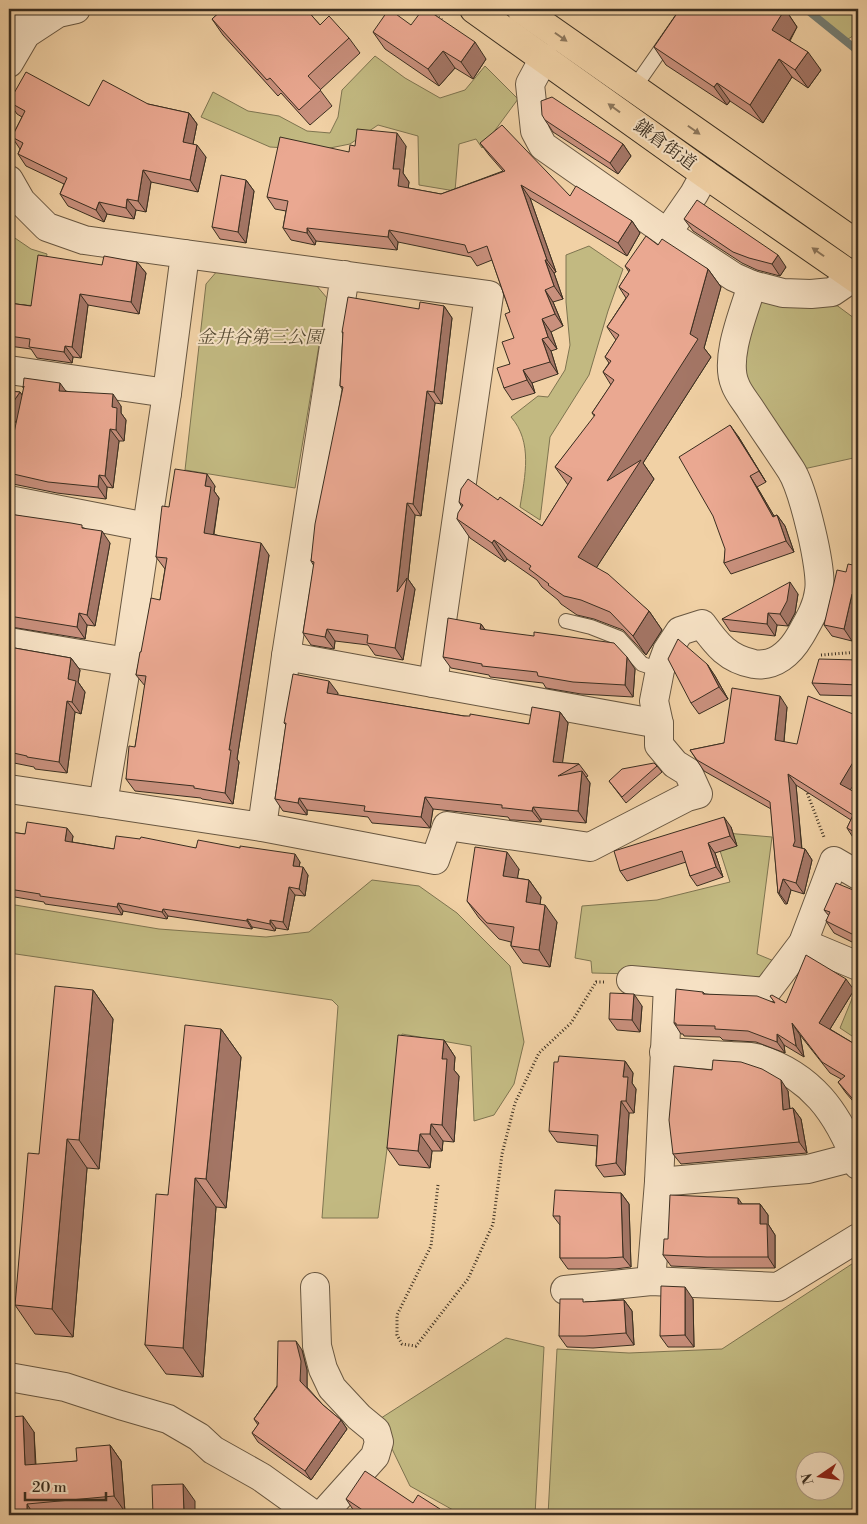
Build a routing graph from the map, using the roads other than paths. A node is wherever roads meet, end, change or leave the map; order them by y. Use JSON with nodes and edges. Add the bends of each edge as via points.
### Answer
{"nodes":[{"id":1,"x":16,"y":9,"type":"edge"},
{"id":2,"x":76,"y":9,"type":"edge"},
{"id":3,"x":474,"y":9,"type":"edge"},
{"id":4,"x":521,"y":9,"type":"edge"},
{"id":5,"x":689,"y":9,"type":"edge"},
{"id":6,"x":26,"y":34,"type":"junction"},
{"id":7,"x":544,"y":58,"type":"junction"},
{"id":8,"x":9,"y":63,"type":"edge"},
{"id":9,"x":634,"y":88,"type":"junction"},
{"id":10,"x":705,"y":174,"type":"junction"},
{"id":11,"x":9,"y":180,"type":"edge"},
{"id":12,"x":667,"y":233,"type":"junction"},
{"id":13,"x":858,"y":246,"type":"edge"},
{"id":14,"x":184,"y":254,"type":"junction"},
{"id":15,"x":345,"y":274,"type":"junction"},
{"id":16,"x":856,"y":278,"type":"edge"},
{"id":17,"x":752,"y":285,"type":"junction"},
{"id":18,"x":9,"y":370,"type":"edge"},
{"id":19,"x":167,"y":393,"type":"junction"},
{"id":20,"x":9,"y":500,"type":"edge"},
{"id":21,"x":147,"y":528,"type":"junction"},
{"id":22,"x":566,"y":621,"type":"dead end"},
{"id":23,"x":9,"y":642,"type":"edge"},
{"id":24,"x":286,"y":656,"type":"junction"},
{"id":25,"x":127,"y":662,"type":"junction"},
{"id":26,"x":660,"y":670,"type":"junction"},
{"id":27,"x":433,"y":683,"type":"junction"},
{"id":28,"x":659,"y":724,"type":"junction"},
{"id":29,"x":9,"y":789,"type":"edge"},
{"id":30,"x":103,"y":803,"type":"junction"},
{"id":31,"x":262,"y":828,"type":"junction"},
{"id":32,"x":858,"y":875,"type":"edge"},
{"id":33,"x":804,"y":943,"type":"junction"},
{"id":34,"x":858,"y":966,"type":"edge"},
{"id":35,"x":631,"y":980,"type":"road end"},
{"id":36,"x":668,"y":985,"type":"junction"},
{"id":37,"x":664,"y":1052,"type":"junction"},
{"id":38,"x":857,"y":1159,"type":"edge"},
{"id":39,"x":659,"y":1182,"type":"junction"},
{"id":40,"x":858,"y":1238,"type":"edge"},
{"id":41,"x":651,"y":1281,"type":"junction"},
{"id":42,"x":315,"y":1287,"type":"dead end"},
{"id":43,"x":565,"y":1290,"type":"dead end"},
{"id":44,"x":9,"y":1377,"type":"edge"},
{"id":45,"x":314,"y":1515,"type":"edge"},
{"id":46,"x":322,"y":1515,"type":"edge"}],
"edges":[{"from":1,"to":6,"type":"street"},
{"from":2,"to":6,"type":"street","via":[[58,13]]},
{"from":3,"to":7,"type":"main road","name":"鎌倉街道"},
{"from":4,"to":9,"type":"main road","name":"鎌倉街道","one_way":true},
{"from":5,"to":9,"type":"lane"},
{"from":6,"to":8,"type":"street"},
{"from":10,"to":7,"type":"main road","name":"鎌倉街道","one_way":true},
{"from":7,"to":12,"type":"street","via":[[530,84],[535,131],[543,146]]},
{"from":9,"to":13,"type":"main road","name":"鎌倉街道","one_way":true},
{"from":10,"to":12,"type":"street"},
{"from":16,"to":10,"type":"main road","name":"鎌倉街道","one_way":true},
{"from":11,"to":14,"type":"street","via":[[20,201],[47,227],[84,240]]},
{"from":12,"to":17,"type":"street","via":[[734,277]]},
{"from":14,"to":15,"type":"street"},
{"from":14,"to":19,"type":"street"},
{"from":15,"to":24,"type":"street"},
{"from":15,"to":27,"type":"street","via":[[489,295]]},
{"from":16,"to":17,"type":"street","via":[[832,292],[811,294],[783,293]]},
{"from":17,"to":26,"type":"street","via":[[730,367],[735,385],[792,473],[817,556],[820,590],[814,613],[797,642],[780,660],[761,665],[731,657],[714,642],[702,624],[680,631]]},
{"from":18,"to":19,"type":"street"},
{"from":19,"to":21,"type":"street"},
{"from":20,"to":21,"type":"street"},
{"from":21,"to":25,"type":"street"},
{"from":22,"to":26,"type":"lane","via":[[619,638],[642,664]]},
{"from":23,"to":25,"type":"street"},
{"from":24,"to":27,"type":"street"},
{"from":24,"to":31,"type":"street"},
{"from":25,"to":30,"type":"street"},
{"from":26,"to":28,"type":"street","via":[[654,701]]},
{"from":27,"to":28,"type":"street"},
{"from":28,"to":31,"type":"street","via":[[659,745],[675,764],[688,772],[698,794],[590,848],[447,826],[435,860]]},
{"from":29,"to":30,"type":"street"},
{"from":30,"to":31,"type":"street"},
{"from":32,"to":33,"type":"street","via":[[834,861]]},
{"from":33,"to":34,"type":"street"},
{"from":33,"to":36,"type":"street","via":[[766,992]]},
{"from":35,"to":36,"type":"street"},
{"from":36,"to":37,"type":"street"},
{"from":37,"to":38,"type":"street","via":[[755,1058],[780,1068],[805,1082],[825,1101]]},
{"from":37,"to":39,"type":"street"},
{"from":38,"to":39,"type":"street","via":[[808,1169]]},
{"from":39,"to":41,"type":"street"},
{"from":40,"to":41,"type":"street","via":[[778,1287]]},
{"from":41,"to":43,"type":"street"},
{"from":42,"to":46,"type":"street","via":[[317,1346],[323,1369],[332,1388],[376,1431],[379,1442],[375,1456]]},
{"from":44,"to":45,"type":"street","via":[[65,1387],[168,1418]]}]}
